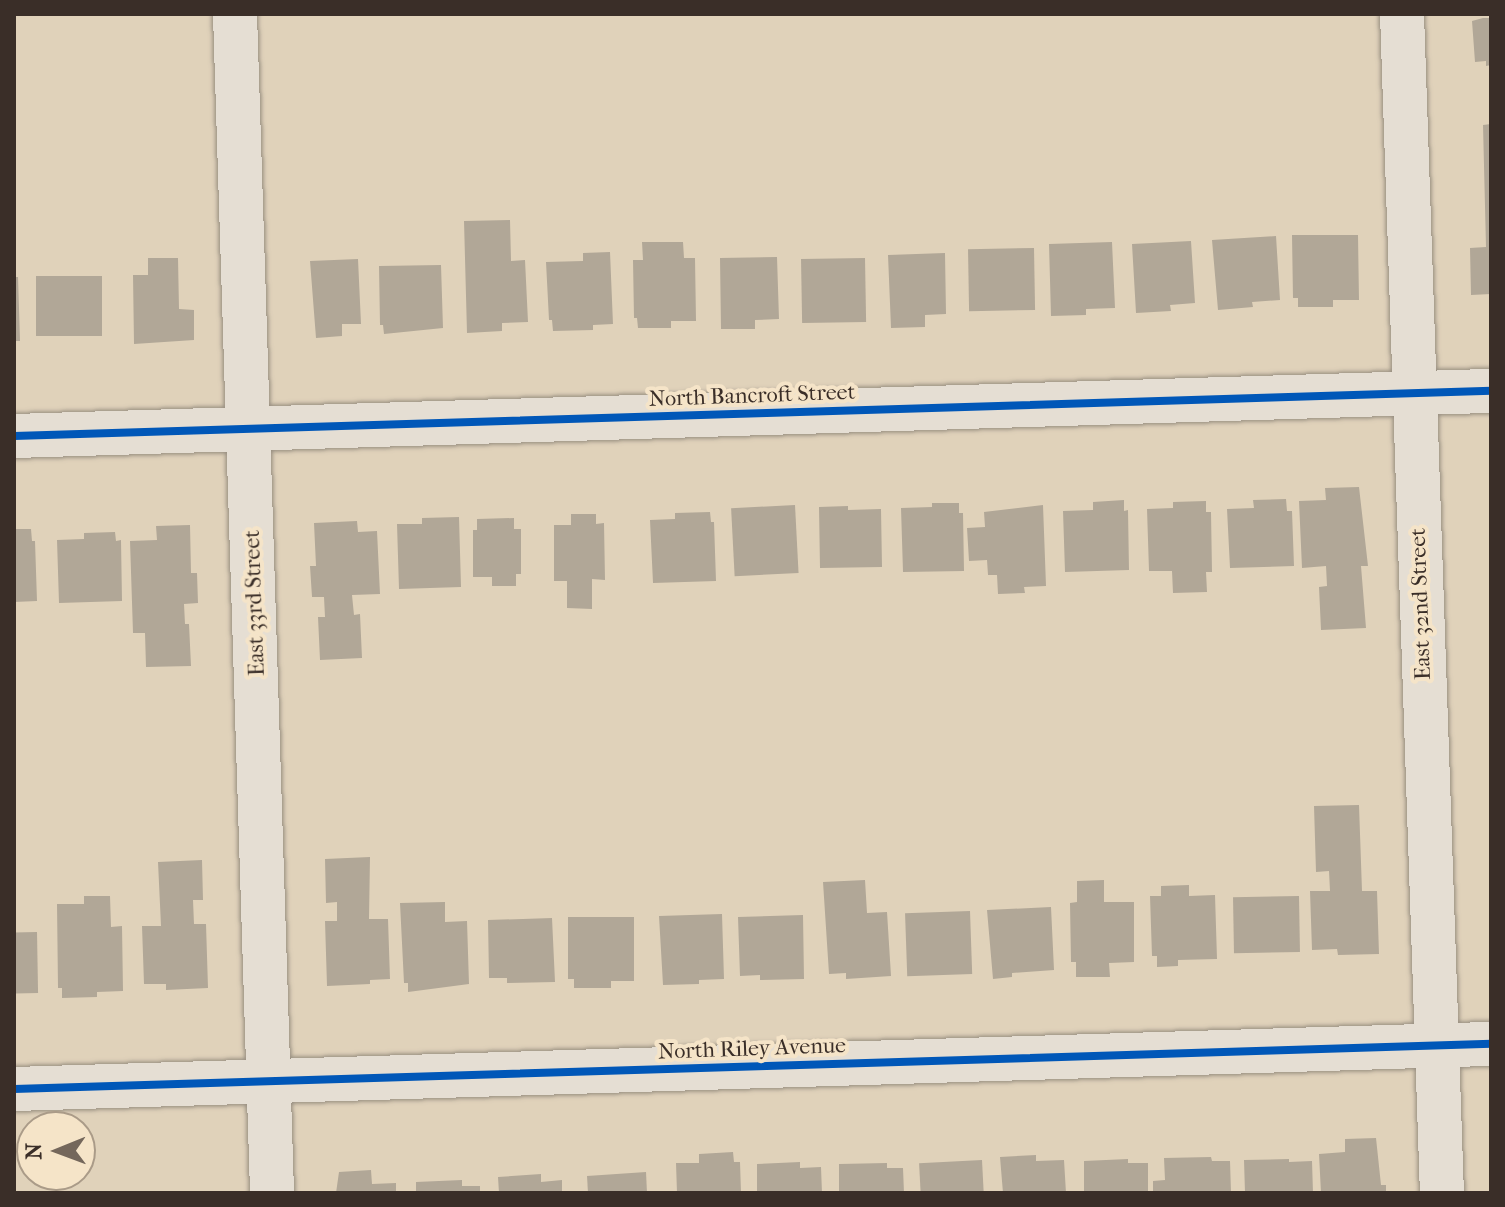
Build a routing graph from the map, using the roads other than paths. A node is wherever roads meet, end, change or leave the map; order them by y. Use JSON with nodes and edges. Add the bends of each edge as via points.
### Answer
{"nodes":[{"id":1,"x":235,"y":14,"type":"edge"},
{"id":2,"x":1402,"y":14,"type":"edge"},
{"id":3,"x":1491,"y":391,"type":"edge"},
{"id":4,"x":1414,"y":393,"type":"junction"},
{"id":5,"x":250,"y":429,"type":"junction"},
{"id":6,"x":14,"y":436,"type":"edge"},
{"id":7,"x":1491,"y":1044,"type":"edge"},
{"id":8,"x":1436,"y":1046,"type":"junction"},
{"id":9,"x":269,"y":1082,"type":"junction"},
{"id":10,"x":14,"y":1089,"type":"edge"},
{"id":11,"x":272,"y":1193,"type":"edge"},
{"id":12,"x":1442,"y":1193,"type":"edge"}],
"edges":[{"from":1,"to":5,"type":"street","name":"East 33rd Street"},
{"from":2,"to":4,"type":"street","name":"East 32nd Street"},
{"from":3,"to":4,"type":"street","name":"North Bancroft Street"},
{"from":4,"to":5,"type":"street","name":"North Bancroft Street"},
{"from":4,"to":8,"type":"street","name":"East 32nd Street"},
{"from":5,"to":6,"type":"street","name":"North Bancroft Street"},
{"from":5,"to":9,"type":"street","name":"East 33rd Street"},
{"from":7,"to":8,"type":"street","name":"North Riley Avenue"},
{"from":8,"to":9,"type":"street","name":"North Riley Avenue"},
{"from":8,"to":12,"type":"street","name":"East 32nd Street"},
{"from":9,"to":10,"type":"street","name":"North Riley Avenue"},
{"from":9,"to":11,"type":"street","name":"East 33rd Street"}]}
